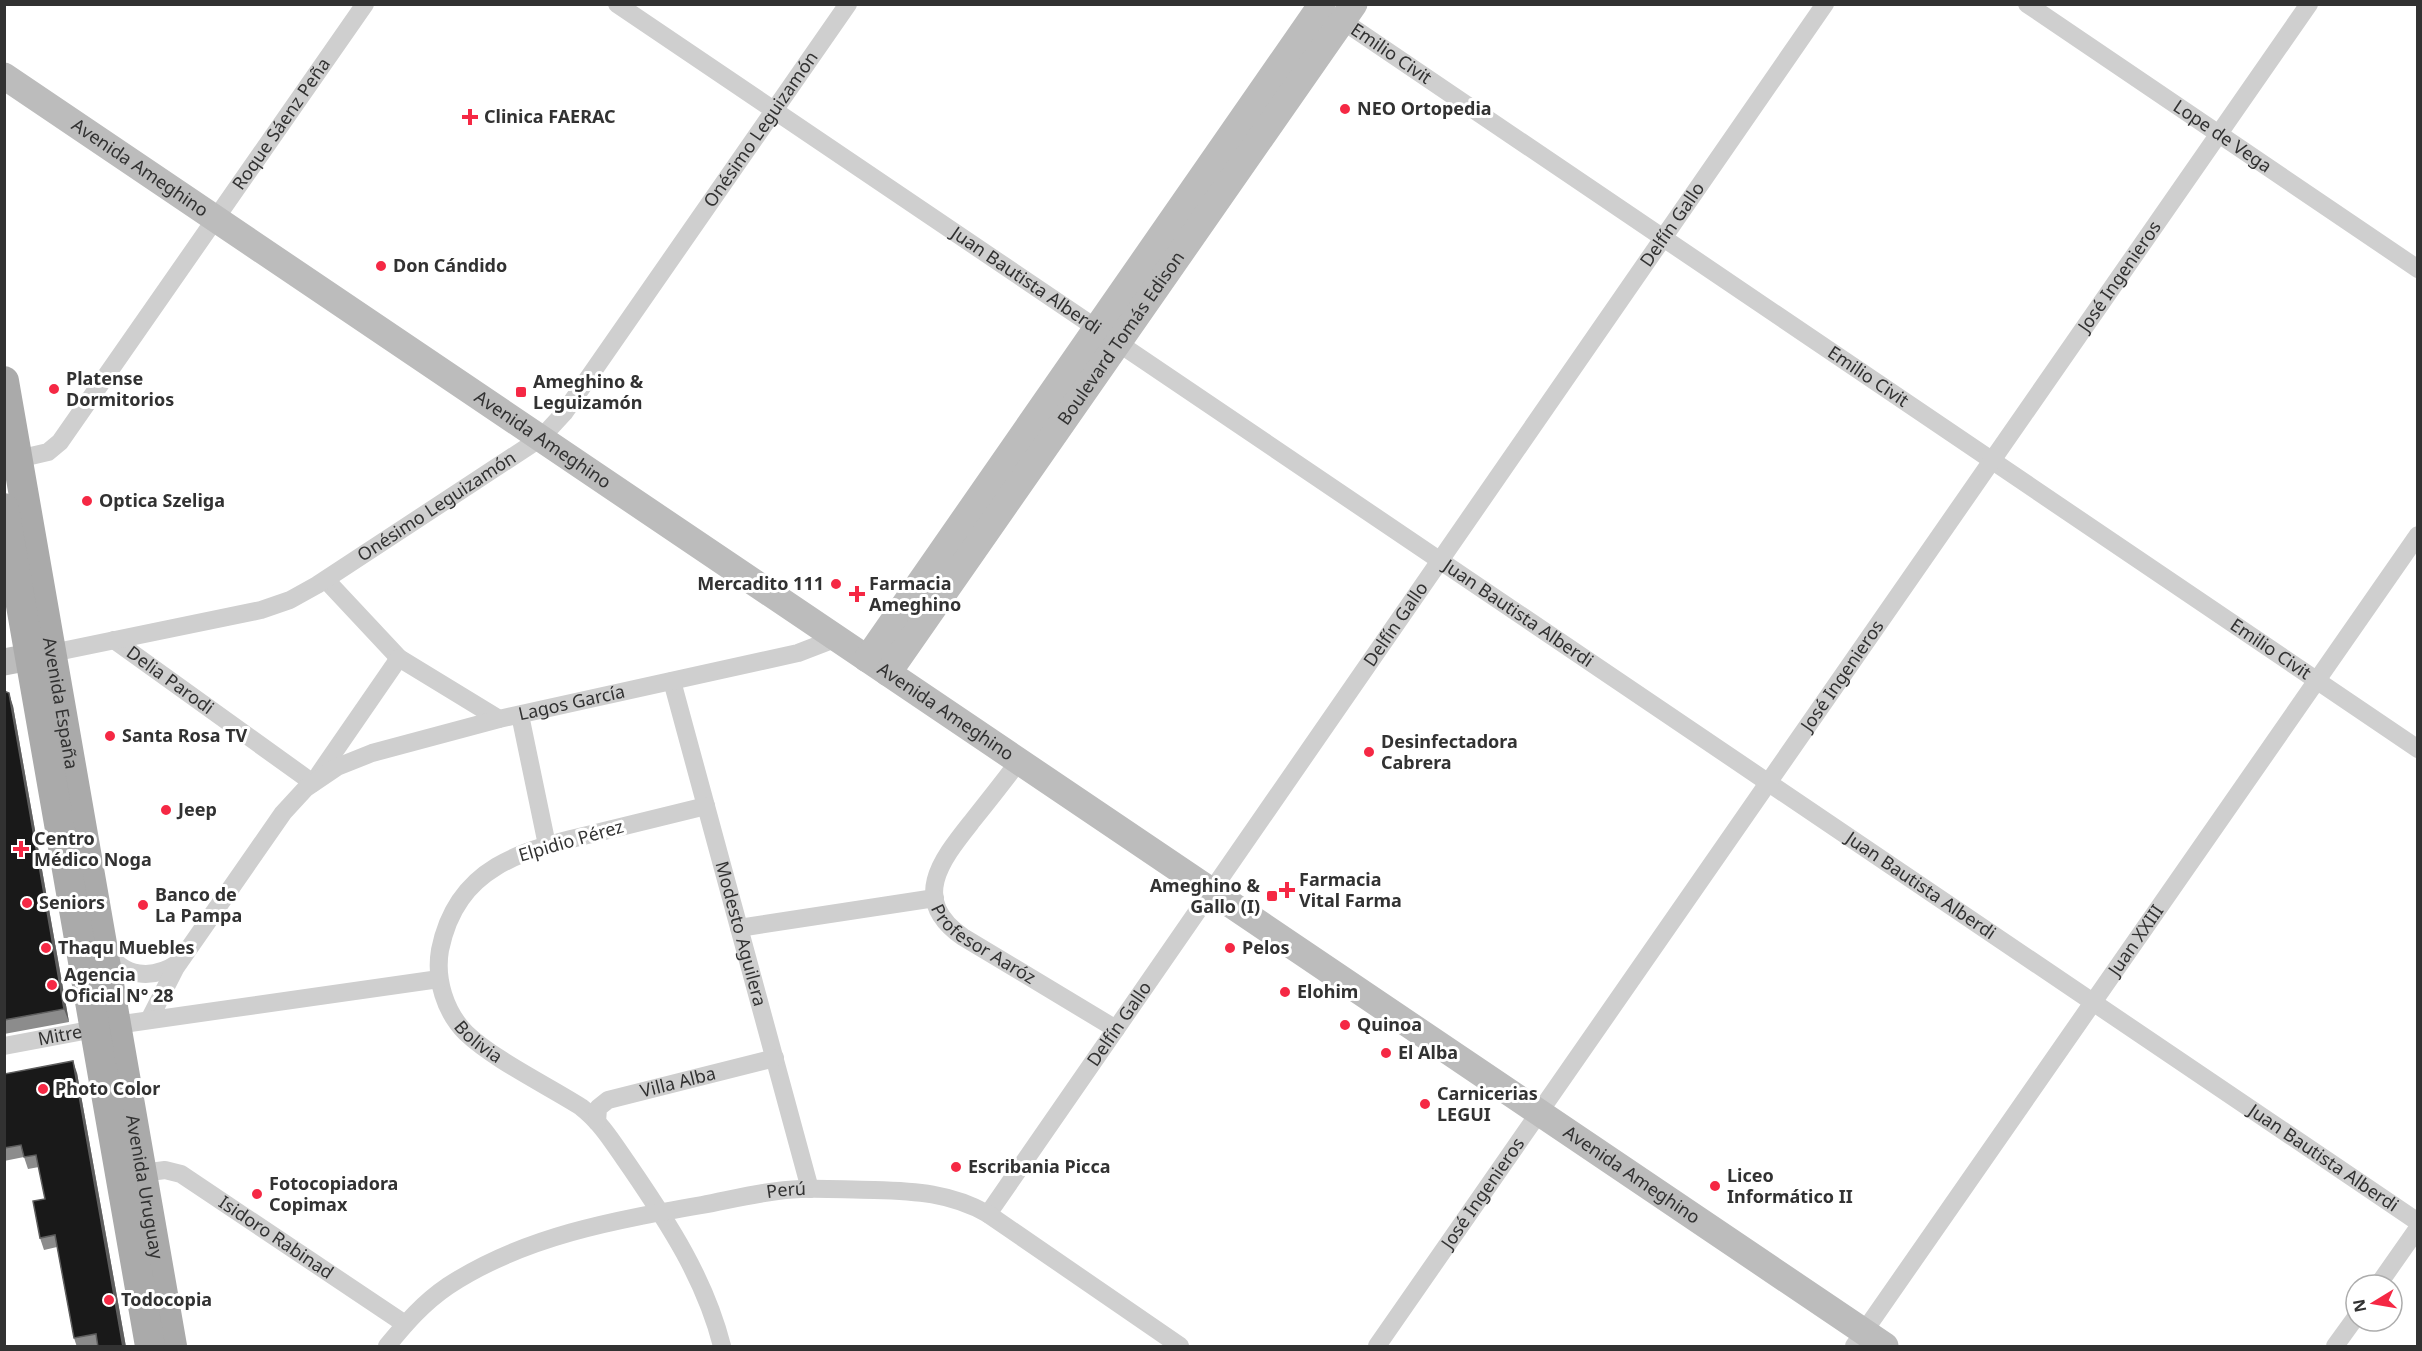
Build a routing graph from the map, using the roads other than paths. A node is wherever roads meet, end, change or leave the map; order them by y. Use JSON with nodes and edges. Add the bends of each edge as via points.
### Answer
{"nodes":[{"id":1,"x":365,"y":4,"type":"edge"},
{"id":2,"x":617,"y":4,"type":"edge"},
{"id":3,"x":848,"y":4,"type":"edge"},
{"id":4,"x":1825,"y":4,"type":"edge"},
{"id":5,"x":2027,"y":4,"type":"edge"},
{"id":6,"x":2309,"y":4,"type":"edge"},
{"id":7,"x":1332,"y":8,"type":"edge"},
{"id":8,"x":4,"y":76,"type":"edge"},
{"id":9,"x":774,"y":111,"type":"junction"},
{"id":10,"x":2219,"y":135,"type":"junction"},
{"id":11,"x":216,"y":218,"type":"junction"},
{"id":12,"x":1664,"y":238,"type":"junction"},
{"id":13,"x":2418,"y":269,"type":"edge"},
{"id":14,"x":1107,"y":336,"type":"junction"},
{"id":15,"x":4,"y":381,"type":"edge"},
{"id":16,"x":540,"y":438,"type":"junction"},
{"id":17,"x":11,"y":457,"type":"edge"},
{"id":18,"x":1992,"y":461,"type":"junction"},
{"id":19,"x":4,"y":508,"type":"edge"},
{"id":20,"x":2418,"y":535,"type":"edge"},
{"id":21,"x":1440,"y":561,"type":"junction"},
{"id":22,"x":326,"y":579,"type":"junction"},
{"id":23,"x":837,"y":638,"type":"junction"},
{"id":24,"x":114,"y":640,"type":"junction"},
{"id":25,"x":29,"y":657,"type":"edge"},
{"id":26,"x":399,"y":658,"type":"junction"},
{"id":27,"x":878,"y":666,"type":"junction"},
{"id":28,"x":672,"y":681,"type":"junction"},
{"id":29,"x":2316,"y":681,"type":"junction"},
{"id":30,"x":520,"y":715,"type":"junction"},
{"id":31,"x":499,"y":719,"type":"junction"},
{"id":32,"x":2418,"y":749,"type":"edge"},
{"id":33,"x":1019,"y":761,"type":"junction"},
{"id":34,"x":313,"y":783,"type":"junction"},
{"id":35,"x":1768,"y":783,"type":"junction"},
{"id":36,"x":706,"y":806,"type":"junction"},
{"id":37,"x":547,"y":845,"type":"junction"},
{"id":38,"x":1211,"y":891,"type":"junction"},
{"id":39,"x":935,"y":898,"type":"junction"},
{"id":40,"x":739,"y":928,"type":"junction"},
{"id":41,"x":101,"y":934,"type":"junction"},
{"id":42,"x":181,"y":960,"type":"junction"},
{"id":43,"x":439,"y":979,"type":"junction"},
{"id":44,"x":2093,"y":1002,"type":"junction"},
{"id":45,"x":149,"y":1020,"type":"junction"},
{"id":46,"x":106,"y":1027,"type":"junction"},
{"id":47,"x":1116,"y":1029,"type":"junction"},
{"id":48,"x":4,"y":1046,"type":"edge"},
{"id":49,"x":775,"y":1058,"type":"junction"},
{"id":50,"x":1539,"y":1113,"type":"junction"},
{"id":51,"x":597,"y":1122,"type":"junction"},
{"id":52,"x":142,"y":1173,"type":"junction"},
{"id":53,"x":810,"y":1189,"type":"junction"},
{"id":54,"x":661,"y":1212,"type":"junction"},
{"id":55,"x":988,"y":1214,"type":"junction"},
{"id":56,"x":2418,"y":1222,"type":"edge"},
{"id":57,"x":2418,"y":1228,"type":"edge"},
{"id":58,"x":2386,"y":1273,"type":"edge"},
{"id":59,"x":405,"y":1324,"type":"junction"},
{"id":60,"x":2345,"y":1333,"type":"edge"},
{"id":61,"x":1867,"y":1342,"type":"edge"},
{"id":62,"x":150,"y":1347,"type":"edge"},
{"id":63,"x":172,"y":1347,"type":"edge"},
{"id":64,"x":387,"y":1347,"type":"edge"},
{"id":65,"x":722,"y":1347,"type":"edge"},
{"id":66,"x":1180,"y":1347,"type":"edge"},
{"id":67,"x":1377,"y":1347,"type":"edge"},
{"id":68,"x":2335,"y":1347,"type":"edge"}],
"edges":[{"from":1,"to":11,"type":"street","name":"Roque Sáenz Peña"},
{"from":2,"to":9,"type":"street","name":"Juan Bautista Alberdi"},
{"from":3,"to":9,"type":"street","name":"Onésimo Leguizamón"},
{"from":4,"to":12,"type":"street","name":"Delfín Gallo"},
{"from":5,"to":10,"type":"street","name":"Lope de Vega"},
{"from":6,"to":10,"type":"street","name":"José Ingenieros"},
{"from":7,"to":12,"type":"street","name":"Emilio Civit"},
{"from":7,"to":14,"type":"main road","name":"Boulevard Tomás Edison"},
{"from":8,"to":11,"type":"main road","name":"Avenida Ameghino"},
{"from":9,"to":14,"type":"street","name":"Juan Bautista Alberdi"},
{"from":9,"to":16,"type":"street","name":"Onésimo Leguizamón","via":[[564,413]]},
{"from":10,"to":13,"type":"street","name":"Lope de Vega"},
{"from":10,"to":18,"type":"street","name":"José Ingenieros"},
{"from":11,"to":16,"type":"main road","name":"Avenida Ameghino"},
{"from":11,"to":17,"type":"street","name":"Roque Sáenz Peña","via":[[58,445],[48,453]]},
{"from":12,"to":18,"type":"street","name":"Emilio Civit"},
{"from":12,"to":21,"type":"street","name":"Delfín Gallo"},
{"from":14,"to":21,"type":"street","name":"Juan Bautista Alberdi"},
{"from":14,"to":27,"type":"main road","name":"Boulevard Tomás Edison"},
{"from":15,"to":17,"type":"main road","name":"Avenida España"},
{"from":16,"to":22,"type":"street","name":"Onésimo Leguizamón"},
{"from":16,"to":23,"type":"main road","name":"Avenida Ameghino"},
{"from":17,"to":25,"type":"main road","name":"Avenida España"},
{"from":18,"to":29,"type":"street","name":"Emilio Civit"},
{"from":18,"to":35,"type":"street","name":"José Ingenieros"},
{"from":19,"to":25,"type":"main road","name":"Avenida España"},
{"from":20,"to":29,"type":"street","name":"Juan XXIII"},
{"from":21,"to":35,"type":"street","name":"Juan Bautista Alberdi"},
{"from":21,"to":38,"type":"street","name":"Delfín Gallo"},
{"from":22,"to":24,"type":"street","name":"Onésimo Leguizamón","via":[[290,600],[261,610]]},
{"from":22,"to":26,"type":"street"},
{"from":23,"to":27,"type":"main road","name":"Avenida Ameghino"},
{"from":23,"to":28,"type":"street","name":"Lagos García","via":[[798,653]]},
{"from":24,"to":25,"type":"street","name":"Onésimo Leguizamón"},
{"from":24,"to":34,"type":"street","name":"Delia Parodi"},
{"from":25,"to":41,"type":"main road","name":"Avenida España"},
{"from":25,"to":46,"type":"main road","name":"Avenida España"},
{"from":26,"to":31,"type":"street"},
{"from":26,"to":34,"type":"street","name":"Lagos García"},
{"from":27,"to":33,"type":"main road","name":"Avenida Ameghino"},
{"from":28,"to":30,"type":"street","name":"Lagos García"},
{"from":28,"to":36,"type":"street","name":"Modesto Aguilera"},
{"from":29,"to":32,"type":"street","name":"Emilio Civit"},
{"from":29,"to":44,"type":"street","name":"Juan XXIII"},
{"from":30,"to":31,"type":"street","name":"Lagos García"},
{"from":30,"to":37,"type":"street"},
{"from":31,"to":34,"type":"street","name":"Lagos García","via":[[364,755],[345,762]]},
{"from":33,"to":38,"type":"main road","name":"Avenida Ameghino"},
{"from":33,"to":39,"type":"street","via":[[944,858],[934,882]]},
{"from":34,"to":42,"type":"street","name":"Lagos García","via":[[283,813]]},
{"from":35,"to":44,"type":"street","name":"Juan Bautista Alberdi"},
{"from":35,"to":50,"type":"street","name":"José Ingenieros"},
{"from":36,"to":37,"type":"street","name":"Elpidio Pérez"},
{"from":36,"to":40,"type":"street","name":"Modesto Aguilera"},
{"from":37,"to":43,"type":"street","name":"Elpidio Pérez","via":[[506,860],[470,888],[445,931]]},
{"from":38,"to":47,"type":"street","name":"Delfín Gallo"},
{"from":38,"to":50,"type":"main road","name":"Avenida Ameghino"},
{"from":39,"to":40,"type":"street","name":"Profesor Aaróz"},
{"from":39,"to":47,"type":"street","name":"Profesor Aaróz","via":[[945,920],[956,932]]},
{"from":40,"to":49,"type":"street","name":"Modesto Aguilera"},
{"from":41,"to":42,"type":"street","via":[[113,960],[129,972],[154,974]]},
{"from":41,"to":46,"type":"main road","name":"Avenida España"},
{"from":42,"to":45,"type":"street","name":"Lagos García"},
{"from":43,"to":45,"type":"street"},
{"from":43,"to":51,"type":"street","name":"Bolivia","via":[[449,1009],[467,1034],[581,1107]]},
{"from":44,"to":56,"type":"street","name":"Juan Bautista Alberdi"},
{"from":44,"to":61,"type":"street","name":"Juan XXIII"},
{"from":45,"to":46,"type":"street"},
{"from":46,"to":48,"type":"street","name":"Mitre"},
{"from":46,"to":52,"type":"main road","name":"Avenida Uruguay"},
{"from":46,"to":62,"type":"main road","name":"Avenida Uruguay"},
{"from":47,"to":55,"type":"street","name":"Delfín Gallo"},
{"from":49,"to":51,"type":"street","name":"Villa Alba","via":[[608,1100],[597,1108]]},
{"from":49,"to":53,"type":"street","name":"Modesto Aguilera"},
{"from":50,"to":61,"type":"main road","name":"Avenida Ameghino"},
{"from":50,"to":67,"type":"street","name":"José Ingenieros"},
{"from":51,"to":54,"type":"street","name":"Bolivia"},
{"from":52,"to":59,"type":"street","name":"Isidoro Rabinad","via":[[165,1170],[181,1174]]},
{"from":52,"to":63,"type":"main road","name":"Avenida Uruguay"},
{"from":53,"to":54,"type":"street","name":"Perú"},
{"from":53,"to":55,"type":"street","name":"Perú","via":[[927,1192],[960,1200]]},
{"from":54,"to":59,"type":"street","name":"Perú","via":[[588,1227],[507,1256],[450,1285]]},
{"from":54,"to":65,"type":"street","name":"Bolivia","via":[[691,1264]]},
{"from":55,"to":66,"type":"street","name":"Perú"},
{"from":57,"to":58,"type":"street"},
{"from":59,"to":64,"type":"street","name":"Perú"},
{"from":60,"to":68,"type":"street"}]}
